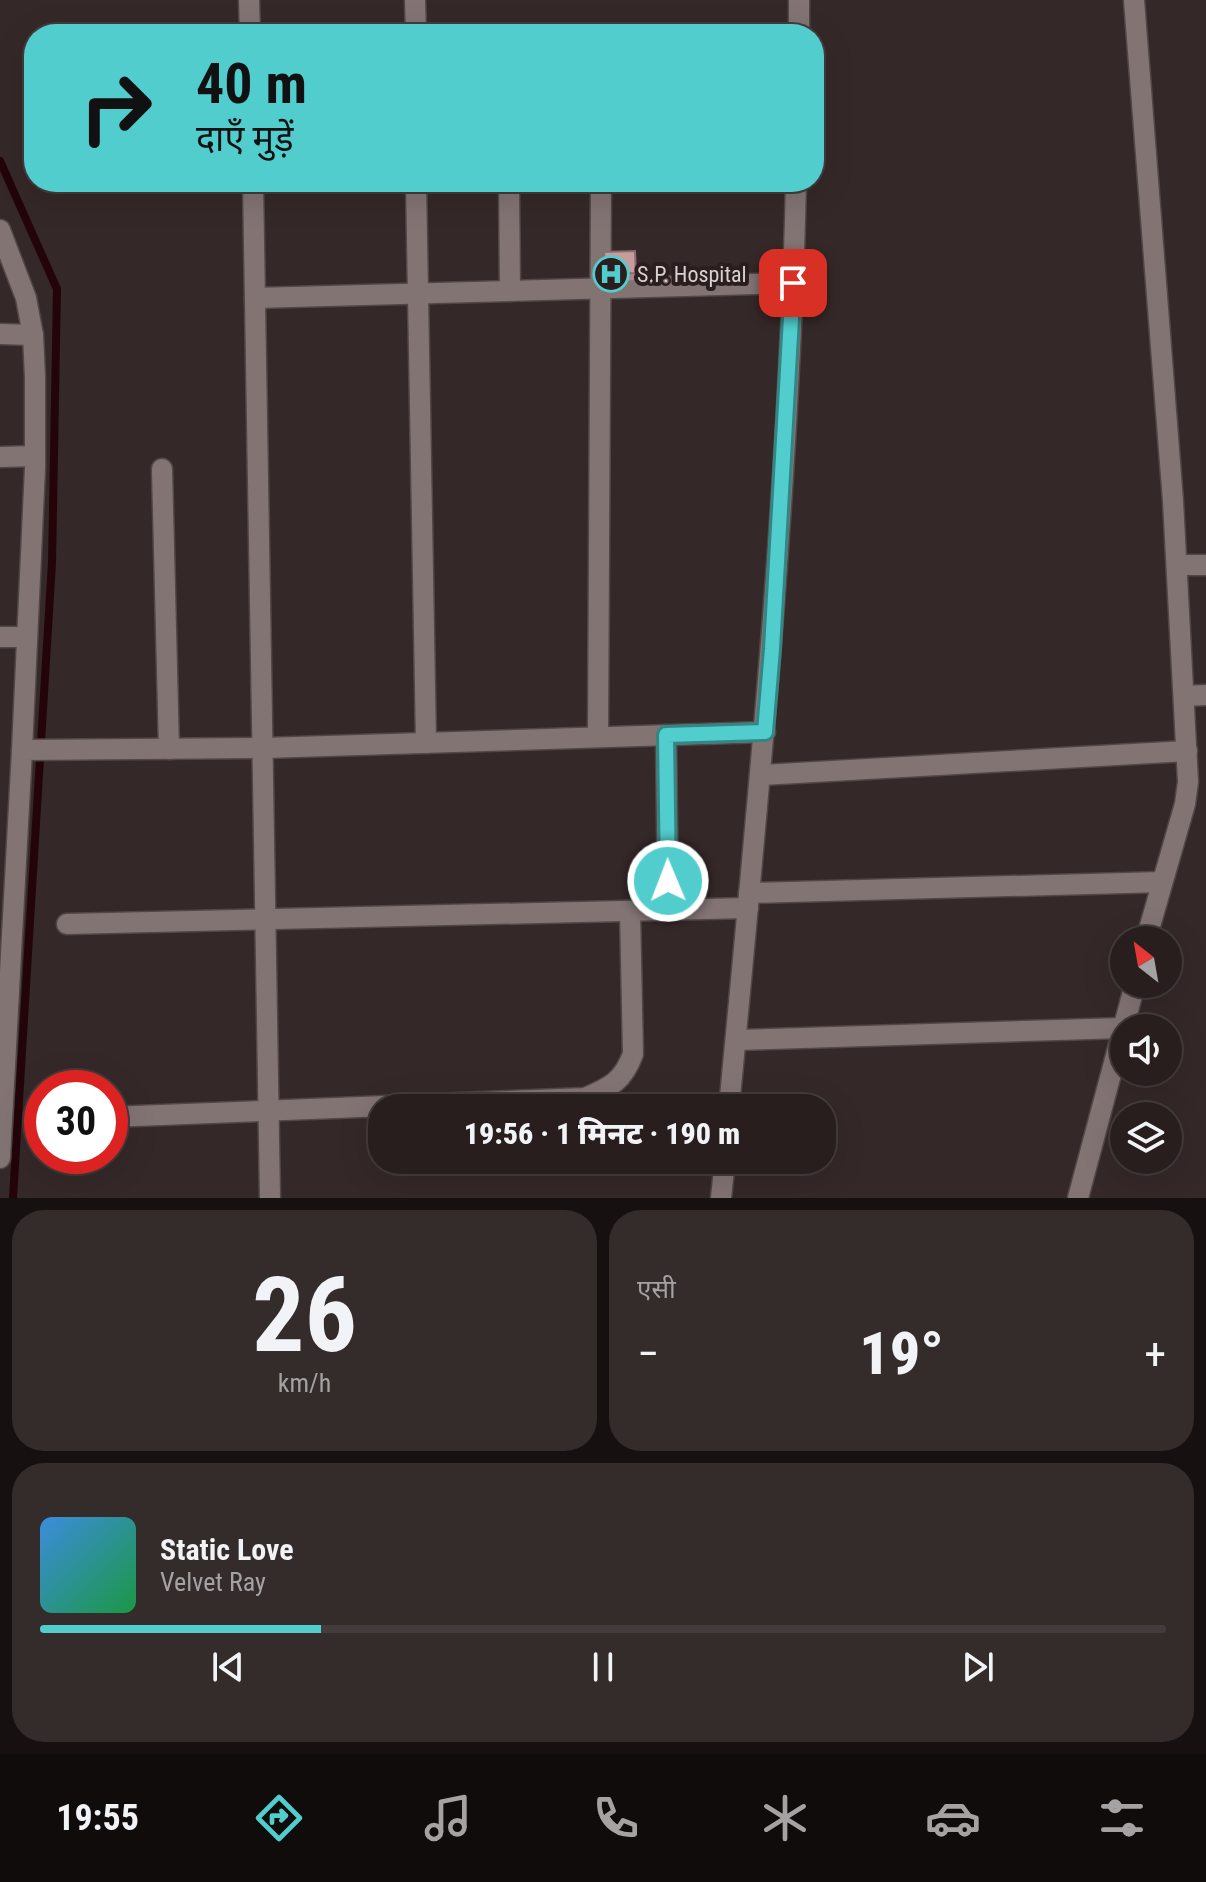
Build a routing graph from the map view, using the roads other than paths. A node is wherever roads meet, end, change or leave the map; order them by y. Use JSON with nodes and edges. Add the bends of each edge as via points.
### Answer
{"nodes":[{"id":1,"x":249,"y":0,"type":"edge"},
{"id":2,"x":415,"y":0,"type":"edge"},
{"id":3,"x":799,"y":0,"type":"edge"},
{"id":4,"x":1134,"y":0,"type":"edge"},
{"id":5,"x":250,"y":24,"type":"edge"},
{"id":6,"x":416,"y":24,"type":"edge"},
{"id":7,"x":799,"y":24,"type":"edge"},
{"id":8,"x":253,"y":192,"type":"edge"},
{"id":9,"x":416,"y":192,"type":"edge"},
{"id":10,"x":509,"y":192,"type":"edge"},
{"id":11,"x":601,"y":192,"type":"edge"},
{"id":12,"x":796,"y":192,"type":"edge"},
{"id":13,"x":0,"y":230,"type":"edge"},
{"id":14,"x":793,"y":283,"type":"junction"},
{"id":15,"x":599,"y":289,"type":"junction"},
{"id":16,"x":510,"y":291,"type":"junction"},
{"id":17,"x":417,"y":293,"type":"junction"},
{"id":18,"x":255,"y":298,"type":"junction"},
{"id":19,"x":0,"y":334,"type":"edge"},
{"id":20,"x":33,"y":335,"type":"junction"},
{"id":21,"x":35,"y":456,"type":"junction"},
{"id":22,"x":0,"y":457,"type":"edge"},
{"id":23,"x":162,"y":469,"type":"dead end"},
{"id":24,"x":1177,"y":565,"type":"junction"},
{"id":25,"x":1206,"y":565,"type":"edge"},
{"id":26,"x":0,"y":637,"type":"edge"},
{"id":27,"x":27,"y":637,"type":"junction"},
{"id":28,"x":1206,"y":695,"type":"edge"},
{"id":29,"x":1184,"y":696,"type":"junction"},
{"id":30,"x":765,"y":732,"type":"junction"},
{"id":31,"x":666,"y":735,"type":"junction"},
{"id":32,"x":598,"y":737,"type":"junction"},
{"id":33,"x":426,"y":743,"type":"junction"},
{"id":34,"x":264,"y":748,"type":"junction"},
{"id":35,"x":169,"y":749,"type":"junction"},
{"id":36,"x":36,"y":750,"type":"junction"},
{"id":37,"x":1187,"y":751,"type":"junction"},
{"id":38,"x":761,"y":775,"type":"junction"},
{"id":39,"x":10,"y":793,"type":"edge"},
{"id":40,"x":1185,"y":804,"type":"junction"},
{"id":41,"x":1206,"y":810,"type":"edge"},
{"id":42,"x":1162,"y":882,"type":"junction"},
{"id":43,"x":749,"y":901,"type":"junction"},
{"id":44,"x":668,"y":910,"type":"junction"},
{"id":45,"x":630,"y":911,"type":"junction"},
{"id":46,"x":266,"y":918,"type":"junction"},
{"id":47,"x":67,"y":924,"type":"dead end"},
{"id":48,"x":1150,"y":926,"type":"edge"},
{"id":49,"x":5,"y":981,"type":"edge"},
{"id":50,"x":1110,"y":1028,"type":"edge"},
{"id":51,"x":736,"y":1040,"type":"junction"},
{"id":52,"x":1110,"y":1077,"type":"edge"},
{"id":53,"x":2,"y":1085,"type":"edge"},
{"id":54,"x":730,"y":1094,"type":"edge"},
{"id":55,"x":267,"y":1110,"type":"junction"},
{"id":56,"x":128,"y":1116,"type":"edge"},
{"id":57,"x":0,"y":1158,"type":"edge"},
{"id":58,"x":724,"y":1174,"type":"edge"},
{"id":59,"x":270,"y":1198,"type":"edge"},
{"id":60,"x":721,"y":1198,"type":"edge"},
{"id":61,"x":1078,"y":1198,"type":"edge"}],
"edges":[{"from":1,"to":5,"type":"street"},
{"from":2,"to":6,"type":"street"},
{"from":3,"to":7,"type":"street"},
{"from":4,"to":24,"type":"street"},
{"from":8,"to":18,"type":"street"},
{"from":9,"to":17,"type":"street"},
{"from":10,"to":16,"type":"street"},
{"from":11,"to":15,"type":"street"},
{"from":12,"to":14,"type":"street"},
{"from":13,"to":20,"type":"street","via":[[26,298]]},
{"from":14,"to":15,"type":"street"},
{"from":14,"to":30,"type":"street"},
{"from":15,"to":16,"type":"street"},
{"from":15,"to":32,"type":"street"},
{"from":16,"to":17,"type":"street"},
{"from":17,"to":18,"type":"street"},
{"from":17,"to":33,"type":"street"},
{"from":18,"to":34,"type":"street"},
{"from":19,"to":20,"type":"street"},
{"from":20,"to":21,"type":"street"},
{"from":21,"to":22,"type":"street"},
{"from":21,"to":27,"type":"street"},
{"from":23,"to":35,"type":"street"},
{"from":24,"to":25,"type":"street"},
{"from":24,"to":29,"type":"street"},
{"from":26,"to":27,"type":"street"},
{"from":27,"to":36,"type":"street"},
{"from":28,"to":29,"type":"street"},
{"from":29,"to":37,"type":"street"},
{"from":30,"to":31,"type":"street"},
{"from":30,"to":38,"type":"street"},
{"from":31,"to":32,"type":"street"},
{"from":31,"to":44,"type":"street"},
{"from":32,"to":33,"type":"street"},
{"from":33,"to":34,"type":"street"},
{"from":34,"to":35,"type":"street"},
{"from":34,"to":46,"type":"street"},
{"from":35,"to":36,"type":"street"},
{"from":36,"to":39,"type":"street"},
{"from":37,"to":38,"type":"street"},
{"from":37,"to":40,"type":"street"},
{"from":38,"to":43,"type":"street"},
{"from":39,"to":49,"type":"street"},
{"from":40,"to":41,"type":"street"},
{"from":40,"to":42,"type":"street"},
{"from":42,"to":43,"type":"street"},
{"from":42,"to":48,"type":"street"},
{"from":43,"to":44,"type":"street"},
{"from":43,"to":51,"type":"street"},
{"from":44,"to":45,"type":"street"},
{"from":45,"to":46,"type":"street"},
{"from":45,"to":55,"type":"street","via":[[633,1054],[626,1072],[609,1088],[585,1098]]},
{"from":46,"to":47,"type":"street"},
{"from":46,"to":55,"type":"street"},
{"from":49,"to":53,"type":"street"},
{"from":50,"to":51,"type":"street"},
{"from":51,"to":54,"type":"street"},
{"from":52,"to":61,"type":"street"},
{"from":53,"to":57,"type":"street"},
{"from":55,"to":56,"type":"street"},
{"from":55,"to":59,"type":"street"},
{"from":58,"to":60,"type":"street"}]}
